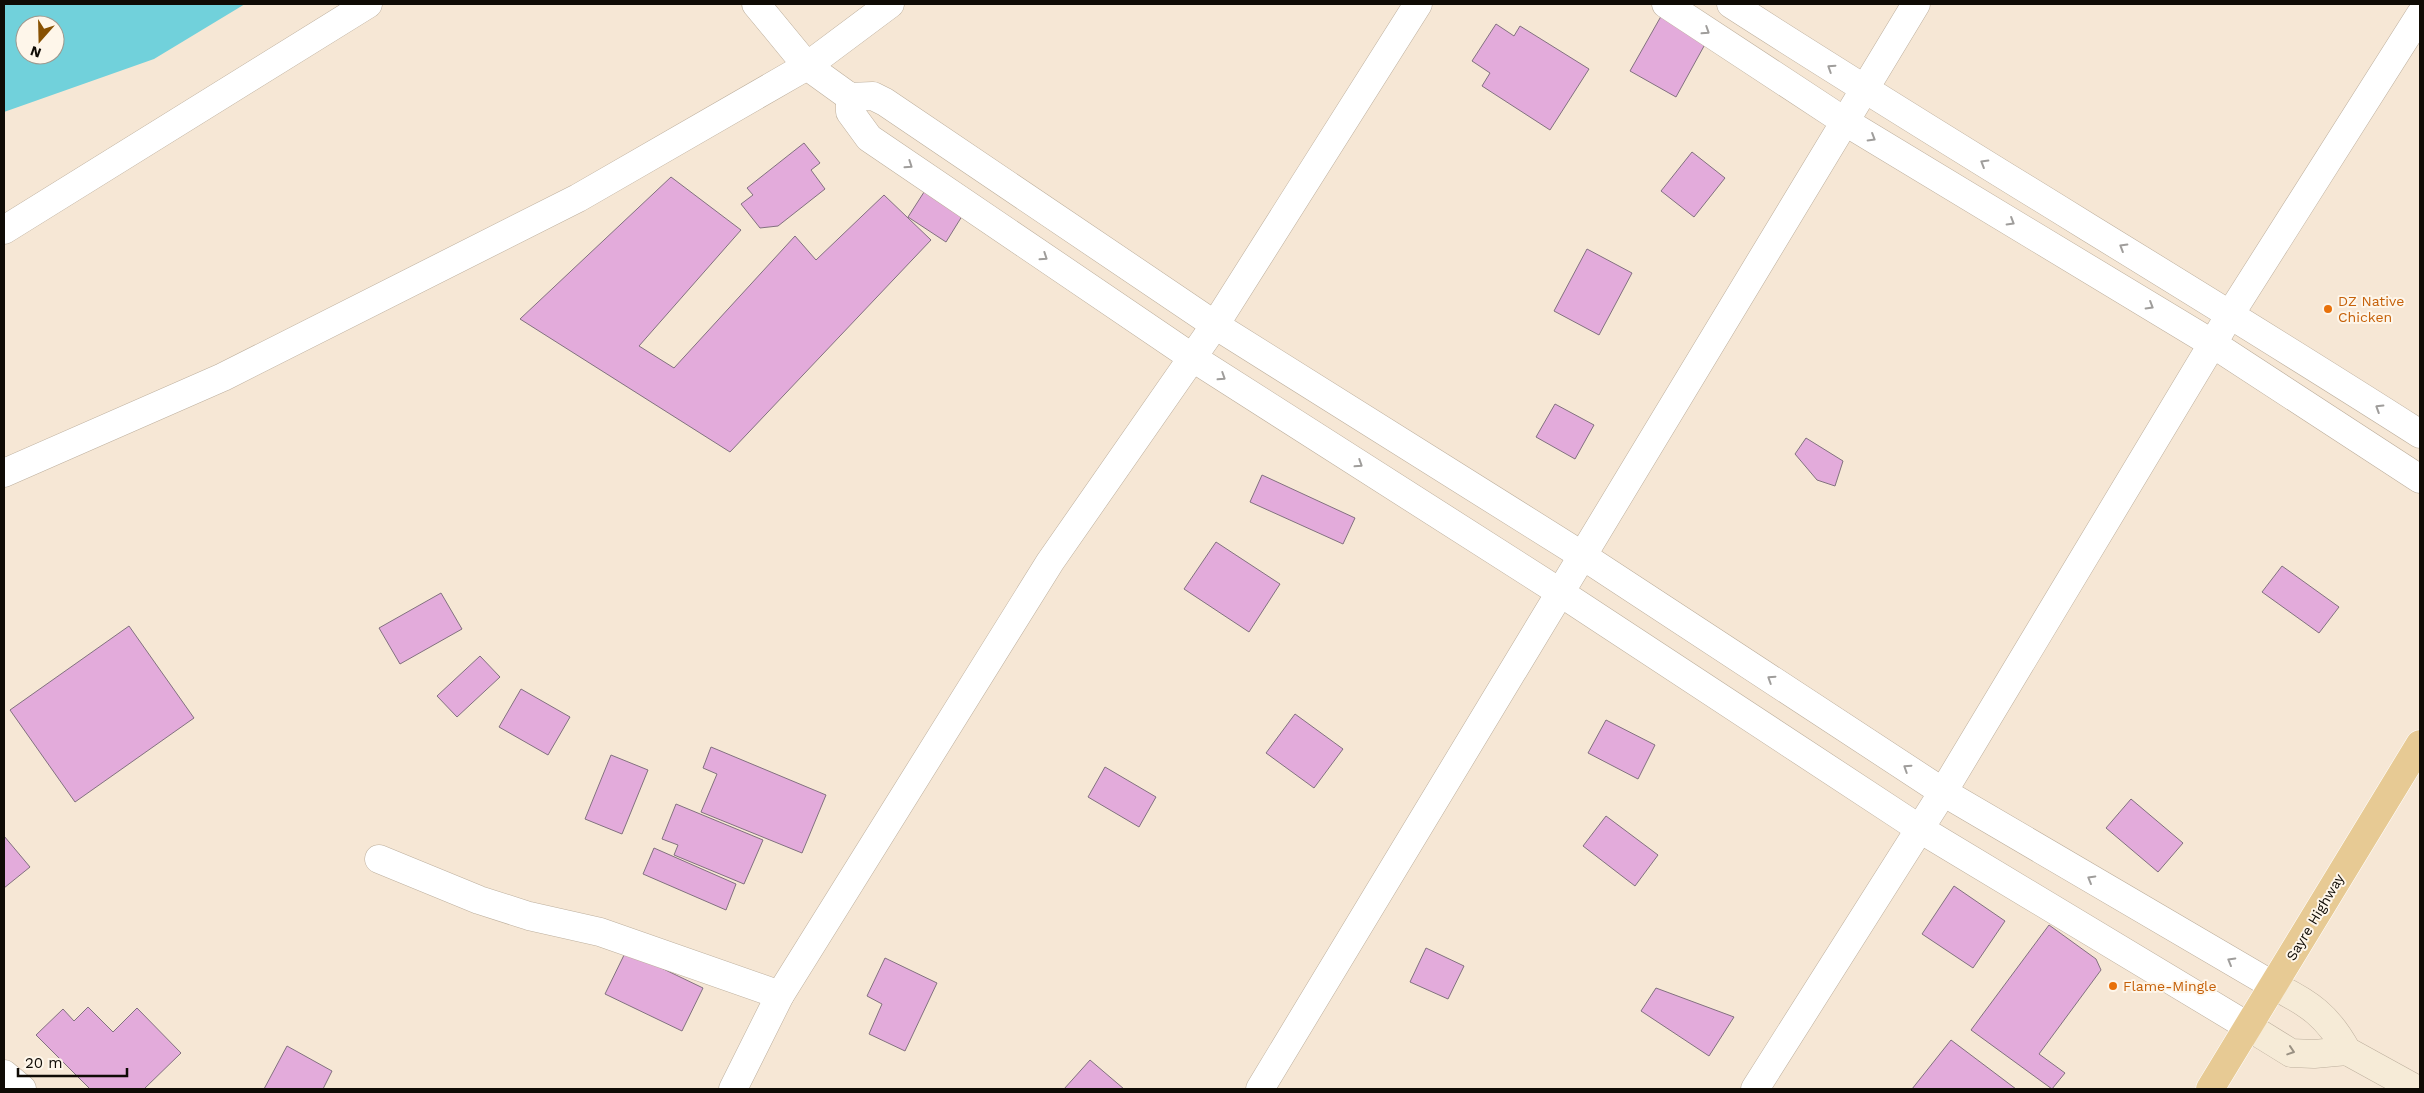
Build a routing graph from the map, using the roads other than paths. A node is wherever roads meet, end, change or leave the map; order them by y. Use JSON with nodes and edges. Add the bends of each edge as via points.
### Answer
{"nodes":[{"id":1,"x":368,"y":4,"type":"edge"},
{"id":2,"x":756,"y":4,"type":"edge"},
{"id":3,"x":890,"y":4,"type":"edge"},
{"id":4,"x":1418,"y":4,"type":"edge"},
{"id":5,"x":1666,"y":4,"type":"edge"},
{"id":6,"x":1731,"y":4,"type":"edge"},
{"id":7,"x":1916,"y":4,"type":"edge"},
{"id":8,"x":2420,"y":15,"type":"edge"},
{"id":9,"x":807,"y":66,"type":"junction"},
{"id":10,"x":1863,"y":89,"type":"junction"},
{"id":11,"x":850,"y":97,"type":"junction"},
{"id":12,"x":1844,"y":121,"type":"junction"},
{"id":13,"x":4,"y":230,"type":"edge"},
{"id":14,"x":2231,"y":313,"type":"junction"},
{"id":15,"x":1215,"y":325,"type":"junction"},
{"id":16,"x":2213,"y":344,"type":"junction"},
{"id":17,"x":1193,"y":358,"type":"junction"},
{"id":18,"x":2420,"y":434,"type":"edge"},
{"id":19,"x":4,"y":473,"type":"edge"},
{"id":20,"x":2420,"y":479,"type":"edge"},
{"id":21,"x":1583,"y":556,"type":"junction"},
{"id":22,"x":1561,"y":593,"type":"junction"},
{"id":23,"x":2420,"y":744,"type":"edge"},
{"id":24,"x":1943,"y":792,"type":"junction"},
{"id":25,"x":1920,"y":829,"type":"junction"},
{"id":26,"x":379,"y":859,"type":"dead end"},
{"id":27,"x":2274,"y":986,"type":"junction"},
{"id":28,"x":780,"y":995,"type":"junction"},
{"id":29,"x":2249,"y":1027,"type":"junction"},
{"id":30,"x":2347,"y":1051,"type":"junction"},
{"id":31,"x":4,"y":1074,"type":"edge"},
{"id":32,"x":22,"y":1089,"type":"edge"},
{"id":33,"x":733,"y":1089,"type":"edge"},
{"id":34,"x":1260,"y":1089,"type":"edge"},
{"id":35,"x":1755,"y":1089,"type":"edge"},
{"id":36,"x":2210,"y":1089,"type":"edge"},
{"id":37,"x":2416,"y":1089,"type":"edge"}],
"edges":[{"from":1,"to":13,"type":"street"},
{"from":2,"to":9,"type":"street"},
{"from":3,"to":9,"type":"street"},
{"from":4,"to":15,"type":"street"},
{"from":5,"to":12,"type":"street","one_way":true},
{"from":10,"to":6,"type":"street","one_way":true},
{"from":7,"to":10,"type":"street"},
{"from":8,"to":14,"type":"street"},
{"from":9,"to":11,"type":"street"},
{"from":9,"to":19,"type":"street","via":[[578,198],[353,313],[223,377]]},
{"from":10,"to":12,"type":"street"},
{"from":14,"to":10,"type":"street","one_way":true},
{"from":11,"to":15,"type":"street","via":[[873,96],[885,102]]},
{"from":11,"to":17,"type":"street","one_way":true,"via":[[850,112],[869,138]]},
{"from":12,"to":16,"type":"street","one_way":true},
{"from":12,"to":21,"type":"street"},
{"from":14,"to":16,"type":"street"},
{"from":18,"to":14,"type":"street","one_way":true},
{"from":15,"to":17,"type":"street"},
{"from":15,"to":21,"type":"street"},
{"from":16,"to":20,"type":"street"},
{"from":16,"to":24,"type":"street"},
{"from":17,"to":22,"type":"street","one_way":true},
{"from":17,"to":28,"type":"street","via":[[1050,562]]},
{"from":21,"to":22,"type":"street"},
{"from":24,"to":21,"type":"street","one_way":true},
{"from":22,"to":25,"type":"street"},
{"from":22,"to":34,"type":"street"},
{"from":23,"to":27,"type":"highway","name":"Sayre Highway"},
{"from":24,"to":25,"type":"street"},
{"from":27,"to":24,"type":"street","one_way":true},
{"from":25,"to":29,"type":"street"},
{"from":25,"to":35,"type":"street"},
{"from":26,"to":28,"type":"street","via":[[479,900],[529,916],[600,932]]},
{"from":27,"to":29,"type":"highway","name":"Sayre Highway"},
{"from":27,"to":30,"type":"main road","via":[[2322,1015]]},
{"from":28,"to":33,"type":"street"},
{"from":29,"to":30,"type":"main road","one_way":true,"via":[[2291,1053]]},
{"from":29,"to":36,"type":"highway","name":"Sayre Highway"},
{"from":30,"to":37,"type":"main road"},
{"from":31,"to":32,"type":"street"}]}
